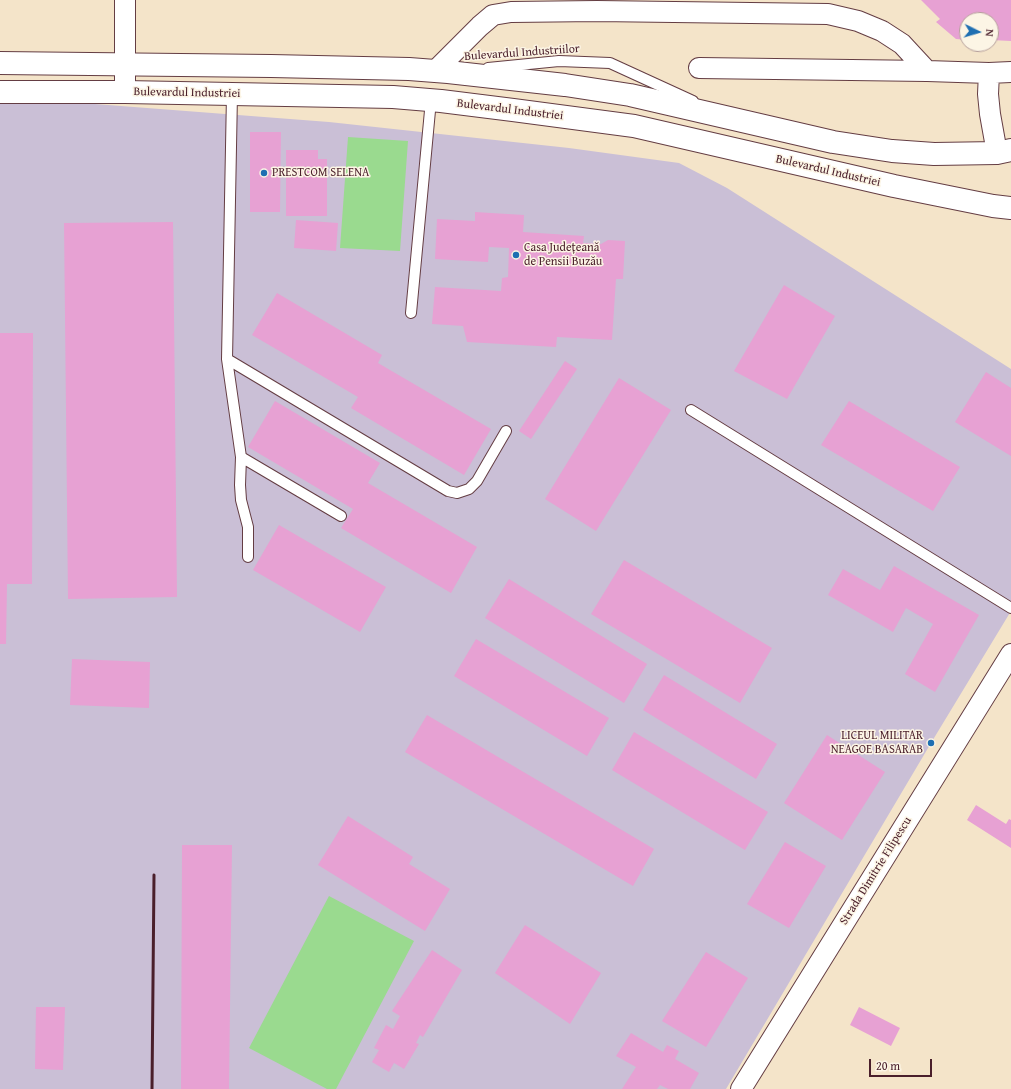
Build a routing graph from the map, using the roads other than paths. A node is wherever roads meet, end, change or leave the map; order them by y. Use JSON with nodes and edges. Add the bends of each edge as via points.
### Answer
{"nodes":[{"id":1,"x":125,"y":0,"type":"edge"},
{"id":2,"x":596,"y":6,"type":"edge"},
{"id":3,"x":730,"y":7,"type":"edge"},
{"id":4,"x":0,"y":63,"type":"edge"},
{"id":5,"x":125,"y":64,"type":"junction"},
{"id":6,"x":699,"y":68,"type":"dead end"},
{"id":7,"x":442,"y":71,"type":"junction"},
{"id":8,"x":927,"y":71,"type":"junction"},
{"id":9,"x":1011,"y":72,"type":"edge"},
{"id":10,"x":989,"y":73,"type":"junction"},
{"id":11,"x":0,"y":92,"type":"edge"},
{"id":12,"x":125,"y":92,"type":"junction"},
{"id":13,"x":232,"y":94,"type":"junction"},
{"id":14,"x":431,"y":100,"type":"junction"},
{"id":15,"x":730,"y":118,"type":"junction"},
{"id":16,"x":1004,"y":151,"type":"edge"},
{"id":17,"x":1005,"y":209,"type":"edge"},
{"id":18,"x":411,"y":313,"type":"dead end"},
{"id":19,"x":227,"y":358,"type":"junction"},
{"id":20,"x":691,"y":410,"type":"dead end"},
{"id":21,"x":506,"y":431,"type":"dead end"},
{"id":22,"x":241,"y":457,"type":"junction"},
{"id":23,"x":340,"y":516,"type":"dead end"},
{"id":24,"x":248,"y":556,"type":"dead end"},
{"id":25,"x":1011,"y":608,"type":"edge"},
{"id":26,"x":1011,"y":654,"type":"edge"},
{"id":27,"x":742,"y":1089,"type":"edge"}],
"edges":[{"from":1,"to":5,"type":"street"},
{"from":2,"to":3,"type":"street"},
{"from":2,"to":7,"type":"street","via":[[493,15],[480,26]]},
{"from":3,"to":8,"type":"street","via":[[828,14],[858,21],[882,31],[902,44]]},
{"from":4,"to":5,"type":"main road"},
{"from":5,"to":7,"type":"main road"},
{"from":5,"to":12,"type":"street"},
{"from":6,"to":8,"type":"street"},
{"from":7,"to":15,"type":"main road","via":[[630,95]]},
{"from":7,"to":15,"type":"lane","name":"Bulevardul Industriilor","via":[[559,61],[610,62]]},
{"from":8,"to":10,"type":"street"},
{"from":9,"to":10,"type":"street"},
{"from":10,"to":16,"type":"street","via":[[990,114]]},
{"from":11,"to":12,"type":"main road","name":"Bulevardul Industriei"},
{"from":12,"to":13,"type":"main road","name":"Bulevardul Industriei"},
{"from":13,"to":14,"type":"main road","name":"Bulevardul Industriei"},
{"from":13,"to":19,"type":"lane"},
{"from":14,"to":17,"type":"main road","name":"Bulevardul Industriei","via":[[634,126]]},
{"from":14,"to":18,"type":"lane"},
{"from":15,"to":16,"type":"main road","via":[[833,142],[892,151],[934,154]]},
{"from":19,"to":21,"type":"lane","via":[[457,493],[469,489],[477,481]]},
{"from":19,"to":22,"type":"lane"},
{"from":20,"to":25,"type":"lane"},
{"from":22,"to":23,"type":"lane"},
{"from":22,"to":24,"type":"lane","via":[[241,500],[248,527]]},
{"from":26,"to":27,"type":"street","name":"Strada Dimitrie Filipescu"}]}
